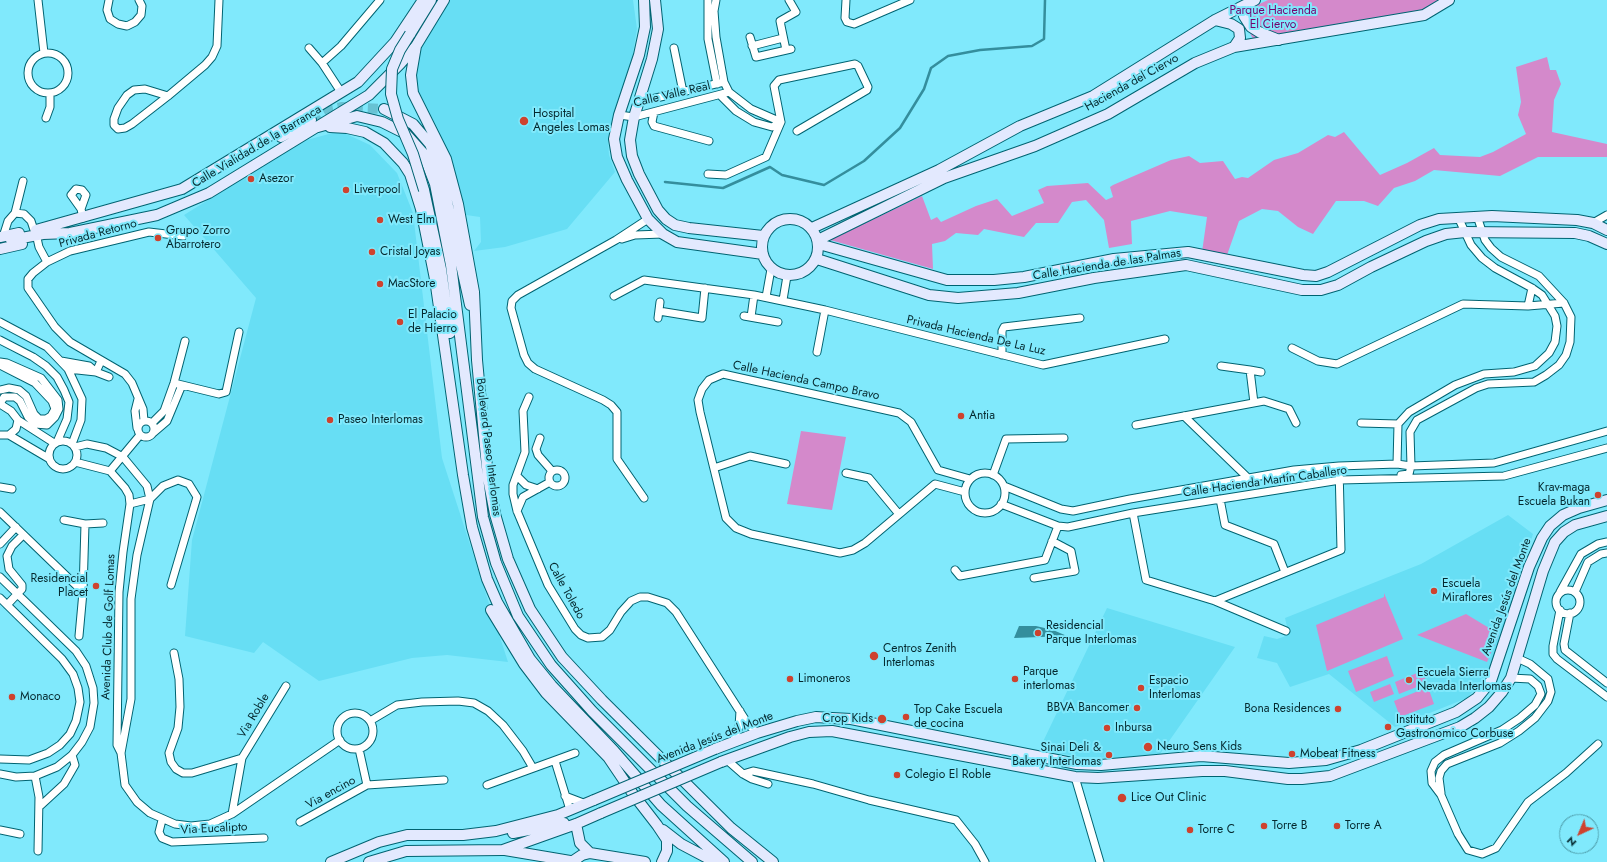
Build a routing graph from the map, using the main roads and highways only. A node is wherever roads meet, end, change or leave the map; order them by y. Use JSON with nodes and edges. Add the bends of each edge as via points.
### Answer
{"nodes":[{"id":1,"x":423,"y":0,"type":"edge"},
{"id":2,"x":431,"y":0,"type":"edge"},
{"id":3,"x":444,"y":0,"type":"edge"},
{"id":4,"x":644,"y":0,"type":"edge"},
{"id":5,"x":656,"y":0,"type":"edge"},
{"id":6,"x":1255,"y":0,"type":"edge"},
{"id":7,"x":1449,"y":0,"type":"edge"},
{"id":8,"x":1243,"y":6,"type":"junction"},
{"id":9,"x":1215,"y":20,"type":"junction"},
{"id":10,"x":1279,"y":40,"type":"junction"},
{"id":11,"x":416,"y":46,"type":"junction"},
{"id":12,"x":1234,"y":47,"type":"junction"},
{"id":13,"x":367,"y":72,"type":"junction"},
{"id":14,"x":380,"y":85,"type":"junction"},
{"id":15,"x":384,"y":109,"type":"tunnel mouth"},
{"id":16,"x":310,"y":120,"type":"tunnel mouth"},
{"id":17,"x":318,"y":127,"type":"junction"},
{"id":18,"x":992,"y":141,"type":"junction"},
{"id":19,"x":999,"y":158,"type":"junction"},
{"id":20,"x":191,"y":184,"type":"junction"},
{"id":21,"x":812,"y":228,"type":"junction"},
{"id":22,"x":1607,"y":230,"type":"edge"},
{"id":23,"x":38,"y":234,"type":"junction"},
{"id":24,"x":763,"y":236,"type":"junction"},
{"id":25,"x":5,"y":238,"type":"tunnel mouth"},
{"id":26,"x":818,"y":242,"type":"junction"},
{"id":27,"x":1607,"y":244,"type":"edge"},
{"id":28,"x":0,"y":249,"type":"edge"},
{"id":29,"x":763,"y":254,"type":"junction"},
{"id":30,"x":817,"y":259,"type":"junction"},
{"id":31,"x":919,"y":273,"type":"junction"},
{"id":32,"x":917,"y":291,"type":"junction"},
{"id":33,"x":449,"y":316,"type":"junction"},
{"id":34,"x":475,"y":327,"type":"junction"},
{"id":35,"x":464,"y":359,"type":"junction"},
{"id":36,"x":452,"y":389,"type":"junction"},
{"id":37,"x":1607,"y":500,"type":"edge"},
{"id":38,"x":1607,"y":516,"type":"edge"},
{"id":39,"x":491,"y":610,"type":"dead end"},
{"id":40,"x":893,"y":728,"type":"junction"},
{"id":41,"x":891,"y":741,"type":"junction"},
{"id":42,"x":1226,"y":758,"type":"junction"},
{"id":43,"x":1225,"y":772,"type":"junction"},
{"id":44,"x":576,"y":824,"type":"junction"},
{"id":45,"x":657,"y":825,"type":"junction"},
{"id":46,"x":496,"y":831,"type":"junction"},
{"id":47,"x":503,"y":850,"type":"junction"},
{"id":48,"x":590,"y":853,"type":"junction"},
{"id":49,"x":711,"y":858,"type":"edge"},
{"id":50,"x":331,"y":862,"type":"edge"},
{"id":51,"x":369,"y":862,"type":"edge"},
{"id":52,"x":574,"y":862,"type":"edge"},
{"id":53,"x":645,"y":862,"type":"edge"},
{"id":54,"x":662,"y":862,"type":"edge"},
{"id":55,"x":724,"y":862,"type":"edge"},
{"id":56,"x":752,"y":862,"type":"edge"},
{"id":57,"x":773,"y":862,"type":"edge"}],
"edges":[{"from":1,"to":13,"type":"main road","name":"Calle Vialidad de la Barranca","via":[[394,42]]},
{"from":2,"to":33,"type":"main road","bridge":true,"via":[[400,50],[392,69],[391,94],[424,190]]},
{"from":3,"to":11,"type":"main road","name":"Calle Vialidad de la Barranca"},
{"from":4,"to":29,"type":"main road","via":[[645,27],[639,55],[619,115],[614,139],[617,157],[648,219],[663,234],[677,242]]},
{"from":5,"to":24,"type":"main road","via":[[658,29],[630,140],[632,156],[639,174],[658,210],[675,225]]},
{"from":6,"to":8,"type":"main road","name":"Hacienda del Ciervo"},
{"from":7,"to":10,"type":"main road","name":"Hacienda del Ciervo","via":[[1424,15]]},
{"from":8,"to":9,"type":"main road","name":"Hacienda del Ciervo"},
{"from":8,"to":10,"type":"main road","via":[[1244,16],[1251,27]]},
{"from":9,"to":12,"type":"main road","via":[[1231,24],[1239,30],[1240,38]]},
{"from":9,"to":18,"type":"main road","name":"Hacienda del Ciervo","via":[[1093,96],[1020,126]]},
{"from":10,"to":12,"type":"main road","name":"Hacienda del Ciervo"},
{"from":11,"to":14,"type":"main road","name":"Calle Vialidad de la Barranca"},
{"from":11,"to":34,"type":"main road","name":"Boulevard Paseo Interlomas","via":[[411,74],[413,93],[446,159],[458,204],[474,292]]},
{"from":12,"to":19,"type":"main road","name":"Hacienda del Ciervo","via":[[1195,63],[1108,114],[1035,146]]},
{"from":13,"to":14,"type":"main road","via":[[366,82],[370,86]]},
{"from":13,"to":20,"type":"main road","name":"Calle Vialidad de la Barranca","via":[[358,82]]},
{"from":14,"to":17,"type":"main road","name":"Calle Vialidad de la Barranca","via":[[369,95]]},
{"from":15,"to":34,"type":"main road","via":[[412,124],[430,144],[440,170]]},
{"from":16,"to":20,"type":"main road","via":[[222,171]]},
{"from":17,"to":23,"type":"main road","name":"Calle Vialidad de la Barranca","via":[[209,193],[157,215],[70,233]]},
{"from":17,"to":35,"type":"main road","name":"Boulevard Paseo Interlomas","via":[[357,116],[382,122],[406,134],[423,153],[435,184],[451,266]]},
{"from":17,"to":36,"type":"main road","via":[[365,132],[384,143],[410,174],[421,209],[436,279]]},
{"from":18,"to":19,"type":"main road"},
{"from":18,"to":21,"type":"main road","name":"Hacienda del Ciervo","via":[[939,170]]},
{"from":19,"to":26,"type":"main road","name":"Hacienda del Ciervo","via":[[944,178]]},
{"from":20,"to":23,"type":"main road","name":"Calle Vialidad de la Barranca","via":[[175,191],[82,213]]},
{"from":21,"to":24,"type":"main road","via":[[803,222],[786,219],[770,227]]},
{"from":21,"to":26,"type":"main road"},
{"from":22,"to":31,"type":"main road","name":"Calle Hacienda de las Palmas","via":[[1592,223],[1560,218],[1477,216],[1439,219],[1420,225],[1316,276],[1188,252],[1114,259],[1024,277],[994,280],[947,280]]},
{"from":23,"to":25,"type":"main road","name":"Calle Vialidad de la Barranca"},
{"from":23,"to":28,"type":"main road","via":[[26,244]]},
{"from":24,"to":29,"type":"main road"},
{"from":26,"to":30,"type":"main road"},
{"from":26,"to":31,"type":"main road","name":"Calle Hacienda de las Palmas"},
{"from":27,"to":32,"type":"main road","name":"Calle Hacienda de las Palmas","via":[[1575,233],[1446,234],[1426,241],[1338,285],[1321,290],[1302,290],[1186,264],[1018,293],[958,298]]},
{"from":29,"to":30,"type":"main road","via":[[771,269],[787,276],[805,272]]},
{"from":30,"to":32,"type":"main road","name":"Calle Hacienda de las Palmas"},
{"from":31,"to":32,"type":"main road"},
{"from":33,"to":35,"type":"main road"},
{"from":33,"to":36,"type":"main road"},
{"from":34,"to":57,"type":"main road","name":"Boulevard Paseo Interlomas","via":[[488,478],[508,559],[530,609],[562,657],[602,700],[731,828]]},
{"from":35,"to":56,"type":"main road","name":"Boulevard Paseo Interlomas","via":[[483,517],[496,563],[518,616],[551,665],[592,711],[687,806]]},
{"from":36,"to":49,"type":"main road","via":[[472,527],[487,580],[511,629],[530,659],[576,713]]},
{"from":37,"to":42,"type":"main road","name":"Avenida Jesús del Monte","via":[[1563,515],[1550,526],[1542,538],[1529,567],[1491,681],[1477,698],[1456,712],[1361,750],[1326,760],[1289,763]]},
{"from":38,"to":43,"type":"main road","name":"Avenida Jesús del Monte","via":[[1575,525],[1555,542],[1543,571],[1511,678],[1489,707],[1475,718],[1460,727],[1330,776],[1288,779]]},
{"from":39,"to":45,"type":"main road","via":[[524,664],[556,703],[608,757]]},
{"from":40,"to":41,"type":"main road"},
{"from":40,"to":42,"type":"main road","name":"Avenida Jesús del Monte","via":[[1077,764],[1101,765],[1202,756]]},
{"from":40,"to":46,"type":"main road","name":"Avenida Jesús del Monte","bridge":true,"via":[[816,717],[733,742],[558,815]]},
{"from":41,"to":43,"type":"main road","name":"Avenida Jesús del Monte","via":[[1075,777]]},
{"from":41,"to":44,"type":"main road","name":"Avenida Jesús del Monte","bridge":true,"via":[[832,730],[790,737],[724,761]]},
{"from":42,"to":43,"type":"main road"},
{"from":44,"to":46,"type":"main road","via":[[561,823],[518,833]]},
{"from":44,"to":47,"type":"main road","name":"Avenida Jesús del Monte"},
{"from":44,"to":48,"type":"main road","via":[[580,843]]},
{"from":45,"to":49,"type":"main road","via":[[681,844]]},
{"from":45,"to":54,"type":"main road","via":[[667,840],[667,851]]},
{"from":46,"to":50,"type":"main road","name":"Avenida Jesús del Monte","via":[[407,836],[379,842]]},
{"from":47,"to":51,"type":"main road","name":"Avenida Jesús del Monte","via":[[406,851]]},
{"from":47,"to":52,"type":"main road"},
{"from":48,"to":52,"type":"main road","via":[[582,855]]},
{"from":48,"to":53,"type":"main road"},
{"from":49,"to":55,"type":"main road"}]}
